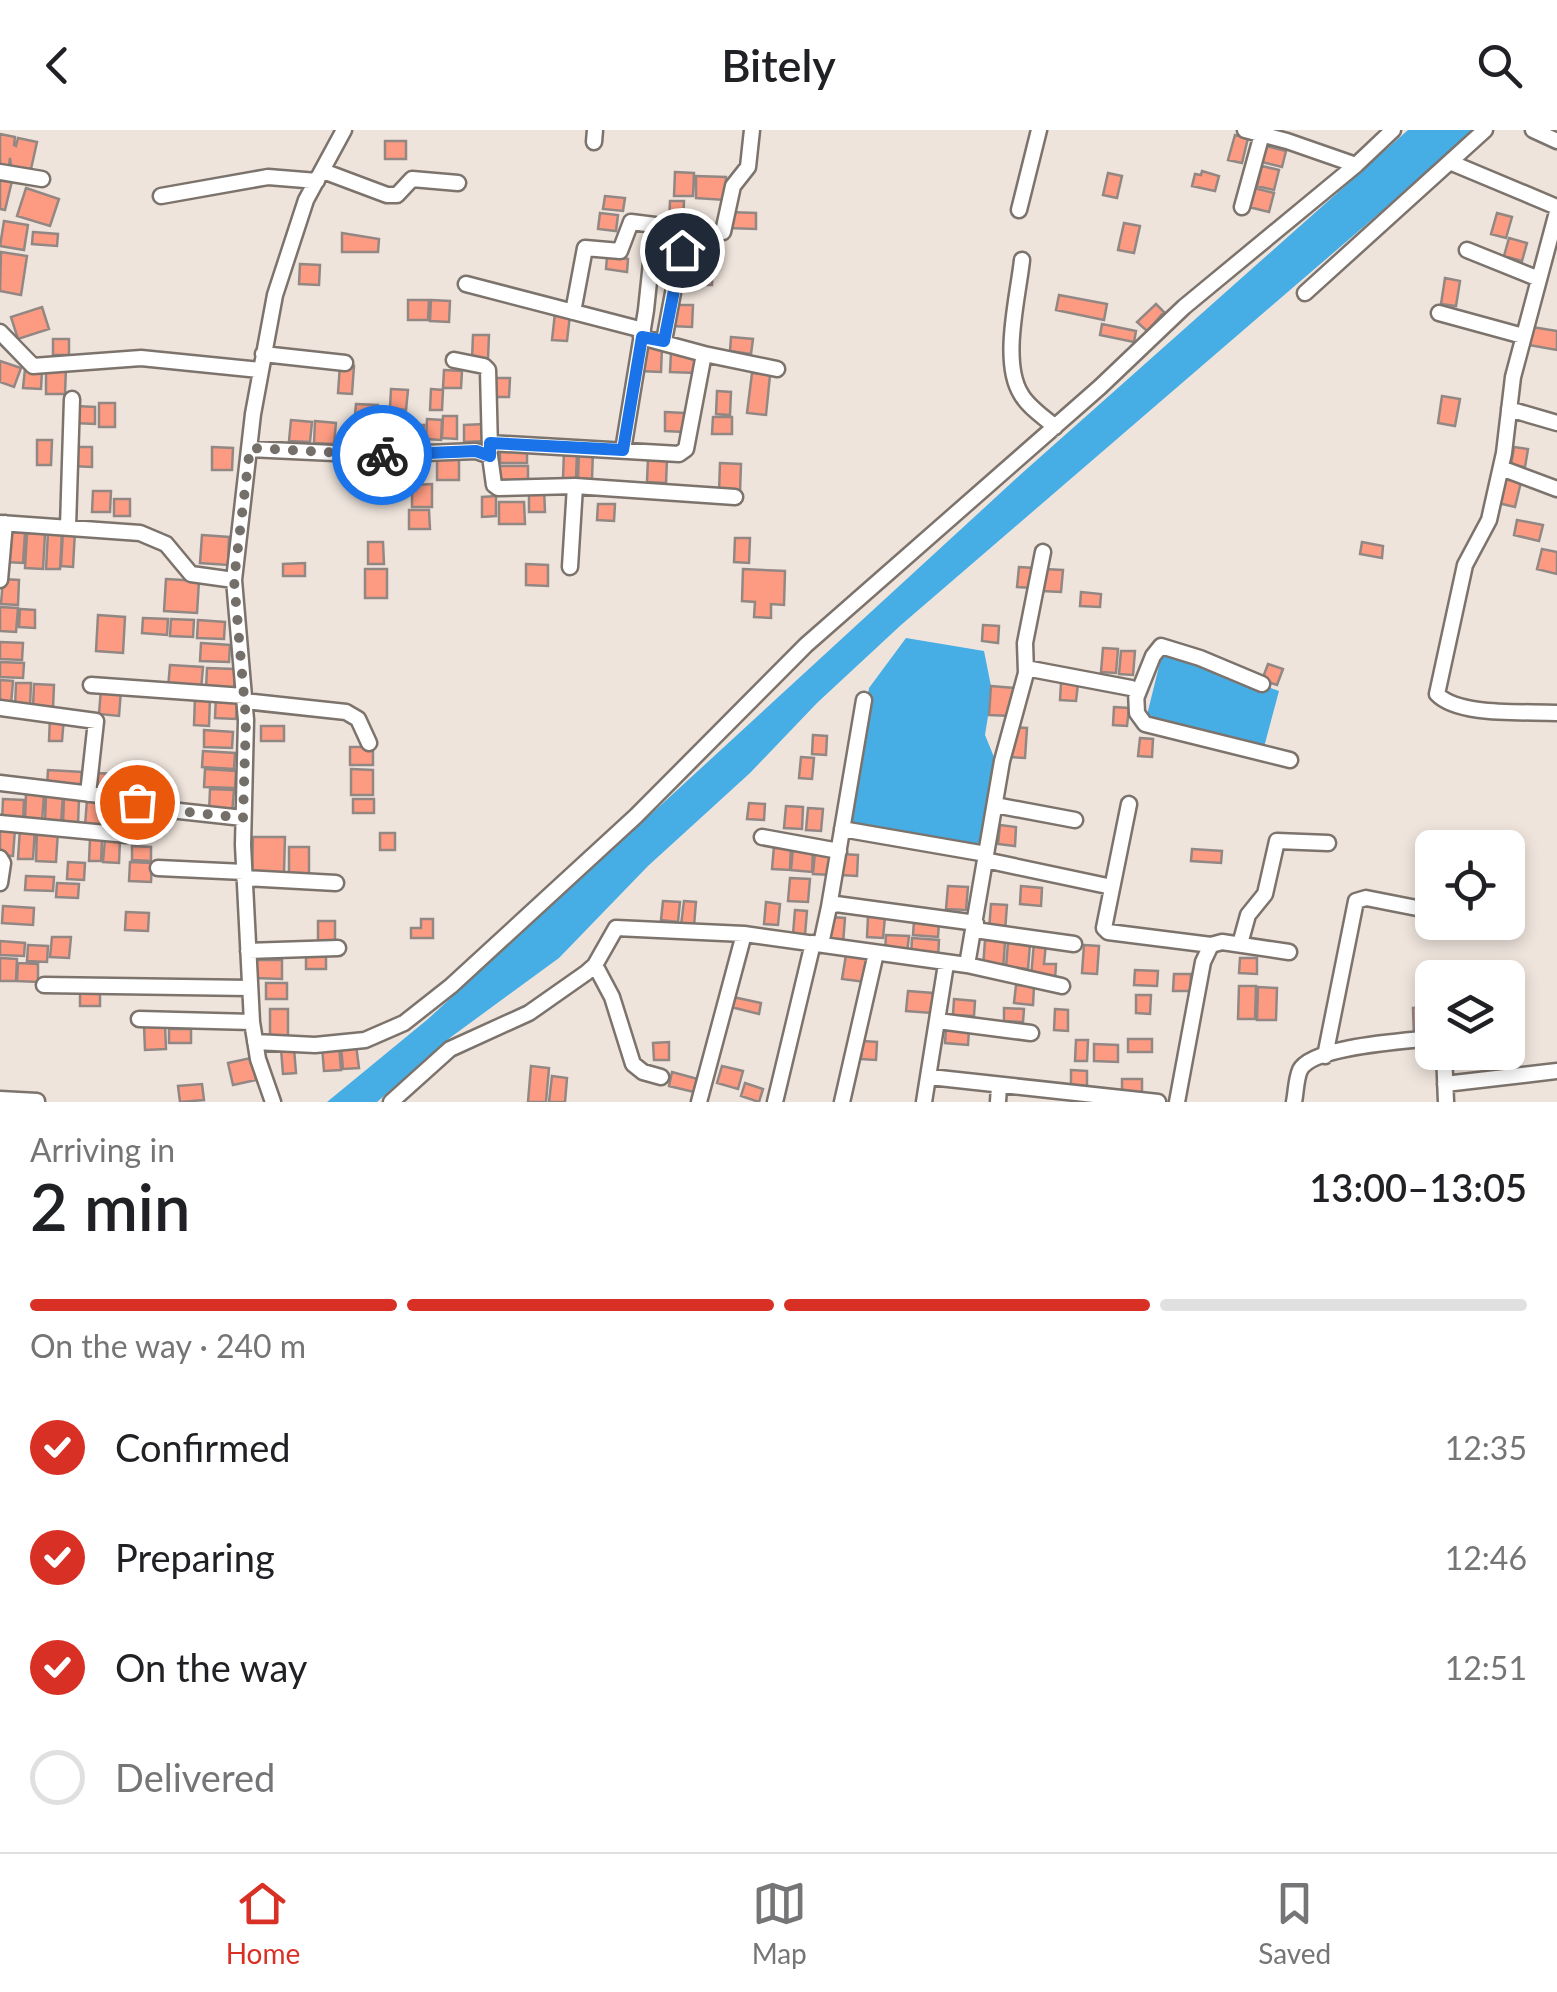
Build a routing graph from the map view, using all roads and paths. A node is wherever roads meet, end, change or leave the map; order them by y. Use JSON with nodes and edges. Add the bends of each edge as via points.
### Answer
{"nodes":[{"id":1,"x":344,"y":130,"type":"edge"},
{"id":2,"x":752,"y":130,"type":"edge"},
{"id":3,"x":1039,"y":130,"type":"edge"},
{"id":4,"x":1245,"y":130,"type":"edge"},
{"id":5,"x":1393,"y":130,"type":"edge"},
{"id":6,"x":1485,"y":130,"type":"edge"},
{"id":7,"x":1533,"y":130,"type":"edge"},
{"id":8,"x":1262,"y":134,"type":"junction"},
{"id":9,"x":1288,"y":135,"type":"edge"},
{"id":10,"x":1557,"y":141,"type":"edge"},
{"id":11,"x":1452,"y":163,"type":"junction"},
{"id":12,"x":1356,"y":165,"type":"junction"},
{"id":13,"x":0,"y":172,"type":"edge"},
{"id":14,"x":320,"y":176,"type":"junction"},
{"id":15,"x":42,"y":179,"type":"dead end"},
{"id":16,"x":458,"y":183,"type":"dead end"},
{"id":17,"x":161,"y":196,"type":"dead end"},
{"id":18,"x":1242,"y":207,"type":"dead end"},
{"id":19,"x":1557,"y":209,"type":"edge"},
{"id":20,"x":1019,"y":210,"type":"dead end"},
{"id":21,"x":723,"y":232,"type":"dead end"},
{"id":22,"x":682,"y":250,"type":"dead end"},
{"id":23,"x":1467,"y":250,"type":"dead end"},
{"id":24,"x":1022,"y":260,"type":"dead end"},
{"id":25,"x":1539,"y":279,"type":"junction"},
{"id":26,"x":466,"y":284,"type":"dead end"},
{"id":27,"x":1305,"y":293,"type":"dead end"},
{"id":28,"x":574,"y":312,"type":"junction"},
{"id":29,"x":1439,"y":313,"type":"dead end"},
{"id":30,"x":642,"y":334,"type":"junction"},
{"id":31,"x":1524,"y":336,"type":"junction"},
{"id":32,"x":664,"y":341,"type":"junction"},
{"id":33,"x":10,"y":343,"type":"edge"},
{"id":34,"x":263,"y":354,"type":"junction"},
{"id":35,"x":704,"y":354,"type":"junction"},
{"id":36,"x":454,"y":360,"type":"dead end"},
{"id":37,"x":345,"y":363,"type":"dead end"},
{"id":38,"x":777,"y":369,"type":"dead end"},
{"id":39,"x":260,"y":370,"type":"junction"},
{"id":40,"x":72,"y":398,"type":"dead end"},
{"id":41,"x":1509,"y":409,"type":"junction"},
{"id":42,"x":1557,"y":422,"type":"edge"},
{"id":43,"x":1055,"y":427,"type":"junction"},
{"id":44,"x":250,"y":448,"type":"junction"},
{"id":45,"x":490,"y":449,"type":"junction"},
{"id":46,"x":623,"y":450,"type":"junction"},
{"id":47,"x":1501,"y":468,"type":"junction"},
{"id":48,"x":576,"y":486,"type":"junction"},
{"id":49,"x":1557,"y":489,"type":"edge"},
{"id":50,"x":734,"y":497,"type":"dead end"},
{"id":51,"x":2,"y":523,"type":"edge"},
{"id":52,"x":68,"y":527,"type":"junction"},
{"id":53,"x":1043,"y":552,"type":"dead end"},
{"id":54,"x":570,"y":567,"type":"dead end"},
{"id":55,"x":0,"y":580,"type":"edge"},
{"id":56,"x":234,"y":580,"type":"junction"},
{"id":57,"x":1026,"y":672,"type":"junction"},
{"id":58,"x":1262,"y":684,"type":"dead end"},
{"id":59,"x":91,"y":685,"type":"dead end"},
{"id":60,"x":1137,"y":696,"type":"junction"},
{"id":61,"x":244,"y":699,"type":"junction"},
{"id":62,"x":864,"y":700,"type":"dead end"},
{"id":63,"x":0,"y":708,"type":"edge"},
{"id":64,"x":1557,"y":713,"type":"edge"},
{"id":65,"x":369,"y":743,"type":"dead end"},
{"id":66,"x":1290,"y":760,"type":"dead end"},
{"id":67,"x":0,"y":784,"type":"edge"},
{"id":68,"x":88,"y":794,"type":"junction"},
{"id":69,"x":1129,"y":804,"type":"dead end"},
{"id":70,"x":995,"y":805,"type":"junction"},
{"id":71,"x":243,"y":818,"type":"junction"},
{"id":72,"x":1075,"y":820,"type":"dead end"},
{"id":73,"x":0,"y":823,"type":"edge"},
{"id":74,"x":842,"y":829,"type":"junction"},
{"id":75,"x":127,"y":834,"type":"dead end"},
{"id":76,"x":762,"y":836,"type":"dead end"},
{"id":77,"x":1328,"y":843,"type":"dead end"},
{"id":78,"x":839,"y":851,"type":"junction"},
{"id":79,"x":986,"y":857,"type":"junction"},
{"id":80,"x":0,"y":858,"type":"edge"},
{"id":81,"x":158,"y":868,"type":"dead end"},
{"id":82,"x":244,"y":875,"type":"junction"},
{"id":83,"x":0,"y":882,"type":"edge"},
{"id":84,"x":336,"y":883,"type":"dead end"},
{"id":85,"x":1112,"y":888,"type":"junction"},
{"id":86,"x":829,"y":907,"type":"junction"},
{"id":87,"x":1415,"y":908,"type":"edge"},
{"id":88,"x":975,"y":927,"type":"junction"},
{"id":89,"x":744,"y":934,"type":"junction"},
{"id":90,"x":817,"y":944,"type":"junction"},
{"id":91,"x":1074,"y":944,"type":"dead end"},
{"id":92,"x":1240,"y":944,"type":"junction"},
{"id":93,"x":1210,"y":945,"type":"junction"},
{"id":94,"x":338,"y":948,"type":"dead end"},
{"id":95,"x":248,"y":951,"type":"junction"},
{"id":96,"x":1289,"y":952,"type":"dead end"},
{"id":97,"x":876,"y":953,"type":"junction"},
{"id":98,"x":946,"y":964,"type":"junction"},
{"id":99,"x":595,"y":965,"type":"junction"},
{"id":100,"x":967,"y":965,"type":"junction"},
{"id":101,"x":44,"y":985,"type":"dead end"},
{"id":102,"x":1062,"y":986,"type":"dead end"},
{"id":103,"x":250,"y":988,"type":"junction"},
{"id":104,"x":139,"y":1020,"type":"dead end"},
{"id":105,"x":938,"y":1020,"type":"junction"},
{"id":106,"x":252,"y":1022,"type":"junction"},
{"id":107,"x":1032,"y":1033,"type":"dead end"},
{"id":108,"x":1415,"y":1040,"type":"edge"},
{"id":109,"x":255,"y":1042,"type":"junction"},
{"id":110,"x":1325,"y":1056,"type":"junction"},
{"id":111,"x":1445,"y":1070,"type":"edge"},
{"id":112,"x":1557,"y":1071,"type":"edge"},
{"id":113,"x":930,"y":1077,"type":"junction"},
{"id":114,"x":661,"y":1078,"type":"dead end"},
{"id":115,"x":1445,"y":1084,"type":"junction"},
{"id":116,"x":998,"y":1094,"type":"edge"},
{"id":117,"x":0,"y":1098,"type":"edge"},
{"id":118,"x":1076,"y":1098,"type":"edge"},
{"id":119,"x":37,"y":1101,"type":"edge"},
{"id":120,"x":273,"y":1102,"type":"edge"},
{"id":121,"x":391,"y":1102,"type":"edge"},
{"id":122,"x":700,"y":1102,"type":"edge"},
{"id":123,"x":775,"y":1102,"type":"edge"},
{"id":124,"x":842,"y":1102,"type":"edge"},
{"id":125,"x":924,"y":1102,"type":"edge"},
{"id":126,"x":1158,"y":1102,"type":"edge"},
{"id":127,"x":1177,"y":1102,"type":"edge"},
{"id":128,"x":1294,"y":1102,"type":"edge"},
{"id":129,"x":1446,"y":1102,"type":"edge"}],
"edges":[{"from":1,"to":14,"type":"street"},
{"from":2,"to":21,"type":"street","via":[[748,167],[733,186]]},
{"from":3,"to":20,"type":"street"},
{"from":4,"to":8,"type":"street"},
{"from":5,"to":12,"type":"street"},
{"from":6,"to":11,"type":"street"},
{"from":7,"to":10,"type":"street"},
{"from":8,"to":9,"type":"street"},
{"from":8,"to":18,"type":"street"},
{"from":9,"to":12,"type":"street"},
{"from":11,"to":19,"type":"street"},
{"from":11,"to":27,"type":"street"},
{"from":12,"to":43,"type":"street","via":[[1184,307]]},
{"from":13,"to":15,"type":"street"},
{"from":14,"to":16,"type":"street","via":[[387,194],[412,180]]},
{"from":14,"to":17,"type":"street","via":[[268,177]]},
{"from":14,"to":34,"type":"street","via":[[280,279]]},
{"from":19,"to":25,"type":"street"},
{"from":22,"to":32,"type":"street"},
{"from":23,"to":25,"type":"street"},
{"from":24,"to":43,"type":"street","via":[[1015,382],[1026,402]]},
{"from":25,"to":31,"type":"street"},
{"from":26,"to":28,"type":"street"},
{"from":28,"to":30,"type":"street"},
{"from":28,"to":30,"type":"street","via":[[585,248],[620,251],[630,222],[654,225]]},
{"from":29,"to":31,"type":"street"},
{"from":30,"to":32,"type":"street"},
{"from":30,"to":46,"type":"street"},
{"from":31,"to":41,"type":"street"},
{"from":32,"to":35,"type":"street"},
{"from":33,"to":39,"type":"street","via":[[33,366],[140,358]]},
{"from":34,"to":37,"type":"street"},
{"from":34,"to":39,"type":"street"},
{"from":35,"to":38,"type":"street"},
{"from":35,"to":46,"type":"street","via":[[684,452]]},
{"from":36,"to":45,"type":"street","via":[[488,370]]},
{"from":39,"to":44,"type":"street"},
{"from":40,"to":52,"type":"street"},
{"from":41,"to":42,"type":"street"},
{"from":41,"to":47,"type":"street"},
{"from":43,"to":109,"type":"street","via":[[806,645],[636,816],[404,1023],[355,1042]]},
{"from":44,"to":45,"type":"street","via":[[376,455]]},
{"from":44,"to":56,"type":"street"},
{"from":45,"to":46,"type":"street"},
{"from":45,"to":48,"type":"street","via":[[498,488]]},
{"from":47,"to":49,"type":"street"},
{"from":47,"to":64,"type":"street","via":[[1489,520],[1459,587],[1440,698],[1475,709]]},
{"from":48,"to":50,"type":"street"},
{"from":48,"to":54,"type":"street"},
{"from":51,"to":52,"type":"street"},
{"from":51,"to":55,"type":"street"},
{"from":52,"to":56,"type":"street","via":[[157,538],[191,574]]},
{"from":53,"to":57,"type":"street","via":[[1025,643]]},
{"from":56,"to":61,"type":"street"},
{"from":57,"to":60,"type":"street","via":[[1131,688]]},
{"from":57,"to":70,"type":"street"},
{"from":58,"to":60,"type":"street","via":[[1161,646]]},
{"from":59,"to":61,"type":"street"},
{"from":60,"to":66,"type":"street","via":[[1145,724]]},
{"from":61,"to":65,"type":"street","via":[[346,712],[358,719]]},
{"from":61,"to":71,"type":"street"},
{"from":62,"to":74,"type":"street"},
{"from":63,"to":68,"type":"street","via":[[96,722]]},
{"from":67,"to":68,"type":"street"},
{"from":68,"to":71,"type":"street"},
{"from":69,"to":85,"type":"street"},
{"from":70,"to":72,"type":"street"},
{"from":70,"to":79,"type":"street"},
{"from":71,"to":82,"type":"street"},
{"from":73,"to":75,"type":"street"},
{"from":74,"to":78,"type":"street"},
{"from":74,"to":79,"type":"street"},
{"from":76,"to":78,"type":"street"},
{"from":77,"to":92,"type":"street","via":[[1277,841],[1265,894],[1248,915]]},
{"from":78,"to":86,"type":"street"},
{"from":79,"to":85,"type":"street"},
{"from":79,"to":88,"type":"street"},
{"from":80,"to":83,"type":"street"},
{"from":81,"to":82,"type":"street"},
{"from":82,"to":84,"type":"street"},
{"from":82,"to":95,"type":"street"},
{"from":85,"to":93,"type":"street","via":[[1103,924],[1108,932]]},
{"from":86,"to":88,"type":"street","via":[[845,904]]},
{"from":86,"to":90,"type":"street"},
{"from":87,"to":110,"type":"street","via":[[1356,901]]},
{"from":88,"to":91,"type":"street"},
{"from":88,"to":100,"type":"street"},
{"from":89,"to":90,"type":"street"},
{"from":89,"to":99,"type":"street","via":[[616,928]]},
{"from":89,"to":122,"type":"street"},
{"from":90,"to":97,"type":"street"},
{"from":90,"to":123,"type":"street"},
{"from":92,"to":93,"type":"street"},
{"from":92,"to":96,"type":"street"},
{"from":93,"to":127,"type":"street"},
{"from":94,"to":95,"type":"street"},
{"from":95,"to":103,"type":"street"},
{"from":97,"to":98,"type":"street"},
{"from":97,"to":124,"type":"street"},
{"from":98,"to":100,"type":"street"},
{"from":98,"to":105,"type":"street"},
{"from":99,"to":114,"type":"street","via":[[633,1064]]},
{"from":99,"to":121,"type":"street","via":[[528,1013],[450,1049]]},
{"from":100,"to":102,"type":"street"},
{"from":101,"to":103,"type":"street"},
{"from":103,"to":106,"type":"street"},
{"from":104,"to":106,"type":"street"},
{"from":105,"to":107,"type":"street"},
{"from":105,"to":113,"type":"street"},
{"from":106,"to":109,"type":"street"},
{"from":108,"to":110,"type":"street"},
{"from":109,"to":120,"type":"street"},
{"from":110,"to":128,"type":"street","via":[[1302,1066]]},
{"from":111,"to":115,"type":"street"},
{"from":112,"to":115,"type":"street"},
{"from":113,"to":116,"type":"street"},
{"from":113,"to":125,"type":"street"},
{"from":115,"to":129,"type":"street"},
{"from":116,"to":118,"type":"street"},
{"from":117,"to":119,"type":"street"},
{"from":118,"to":126,"type":"street"}]}
